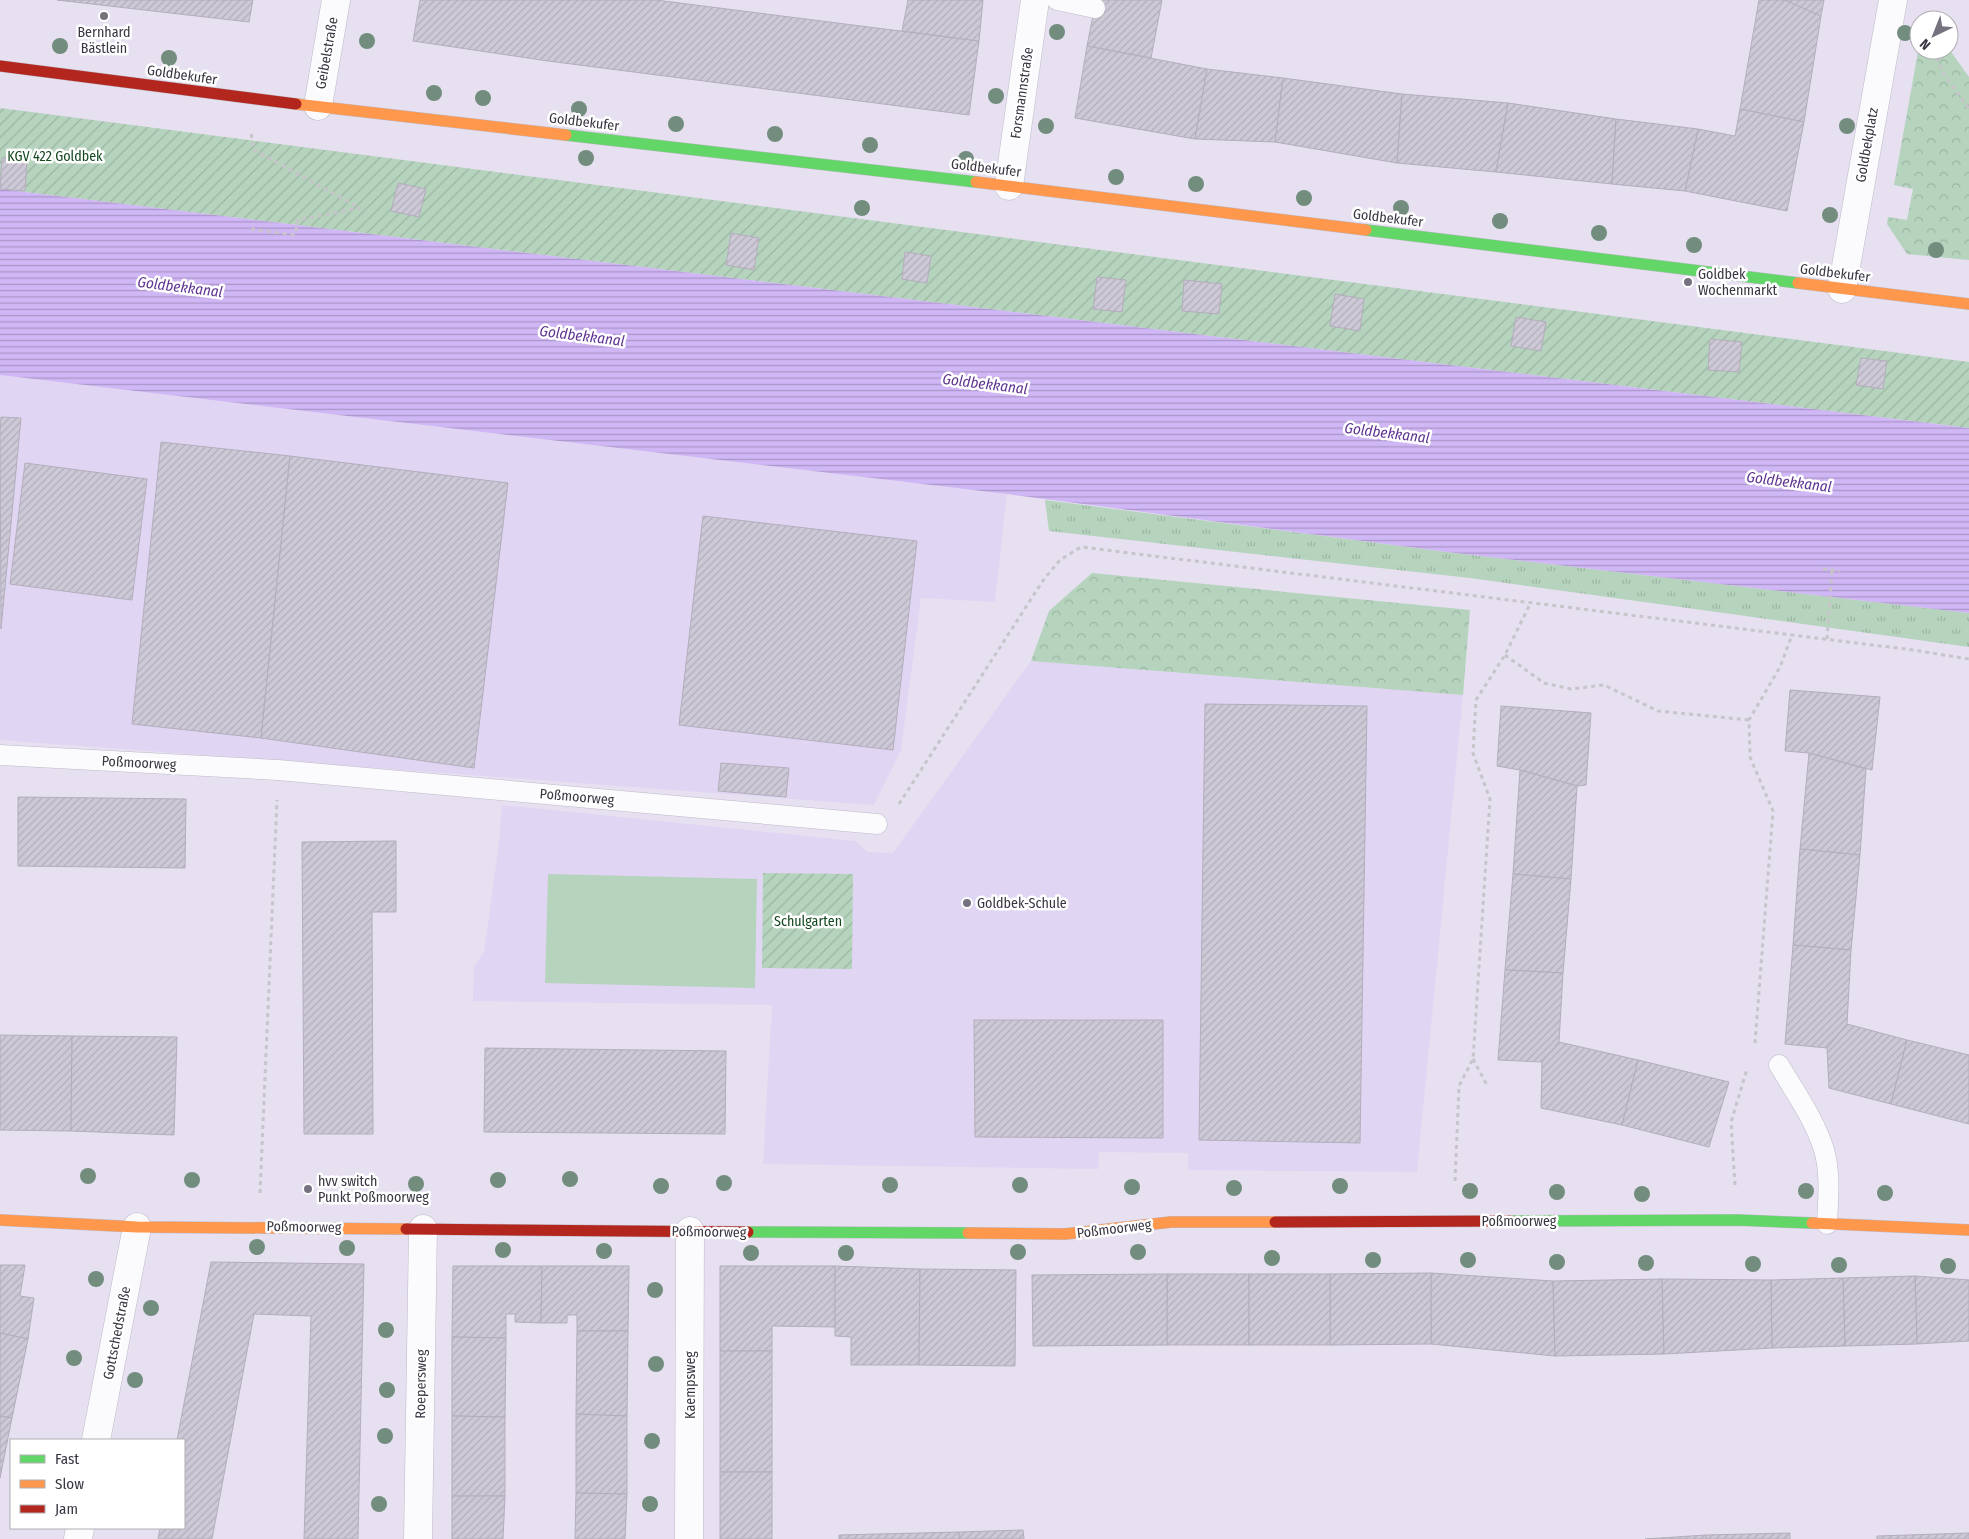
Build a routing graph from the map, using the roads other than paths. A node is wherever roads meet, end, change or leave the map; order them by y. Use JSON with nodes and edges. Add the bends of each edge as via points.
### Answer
{"nodes":[{"id":1,"x":336,"y":0,"type":"edge"},
{"id":2,"x":1035,"y":0,"type":"edge"},
{"id":3,"x":1057,"y":0,"type":"edge"},
{"id":4,"x":1893,"y":0,"type":"edge"},
{"id":5,"x":1095,"y":8,"type":"dead end"},
{"id":6,"x":0,"y":66,"type":"edge"},
{"id":7,"x":318,"y":106,"type":"junction"},
{"id":8,"x":1008,"y":186,"type":"junction"},
{"id":9,"x":1842,"y":290,"type":"junction"},
{"id":10,"x":1969,"y":304,"type":"edge"},
{"id":11,"x":0,"y":755,"type":"edge"},
{"id":12,"x":877,"y":824,"type":"road end"},
{"id":13,"x":1779,"y":1065,"type":"dead end"},
{"id":14,"x":0,"y":1220,"type":"edge"},
{"id":15,"x":1827,"y":1224,"type":"junction"},
{"id":16,"x":137,"y":1227,"type":"junction"},
{"id":17,"x":423,"y":1229,"type":"junction"},
{"id":18,"x":1969,"y":1230,"type":"edge"},
{"id":19,"x":690,"y":1231,"type":"junction"},
{"id":20,"x":96,"y":1439,"type":"edge"},
{"id":21,"x":418,"y":1539,"type":"edge"},
{"id":22,"x":689,"y":1539,"type":"edge"}],
"edges":[{"from":1,"to":7,"type":"street","name":"Geibelstraße"},
{"from":2,"to":8,"type":"street","name":"Forsmannstraße"},
{"from":3,"to":5,"type":"lane"},
{"from":4,"to":9,"type":"street","name":"Goldbekplatz"},
{"from":6,"to":7,"type":"street","name":"Goldbekufer"},
{"from":7,"to":8,"type":"street","name":"Goldbekufer"},
{"from":8,"to":9,"type":"street","name":"Goldbekufer"},
{"from":9,"to":10,"type":"street","name":"Goldbekufer"},
{"from":11,"to":12,"type":"lane","name":"Poßmoorweg","via":[[278,770]]},
{"from":13,"to":15,"type":"lane","via":[[1808,1114],[1824,1151],[1828,1183]]},
{"from":14,"to":16,"type":"street","name":"Poßmoorweg"},
{"from":15,"to":18,"type":"street","name":"Poßmoorweg"},
{"from":15,"to":19,"type":"street","name":"Poßmoorweg","via":[[1737,1220],[1171,1222],[1065,1234]]},
{"from":16,"to":17,"type":"street","name":"Poßmoorweg"},
{"from":16,"to":20,"type":"street","name":"Gottschedstraße"},
{"from":17,"to":19,"type":"street","name":"Poßmoorweg"},
{"from":17,"to":21,"type":"street","name":"Roepersweg"},
{"from":19,"to":22,"type":"street","name":"Kaempsweg"}]}
